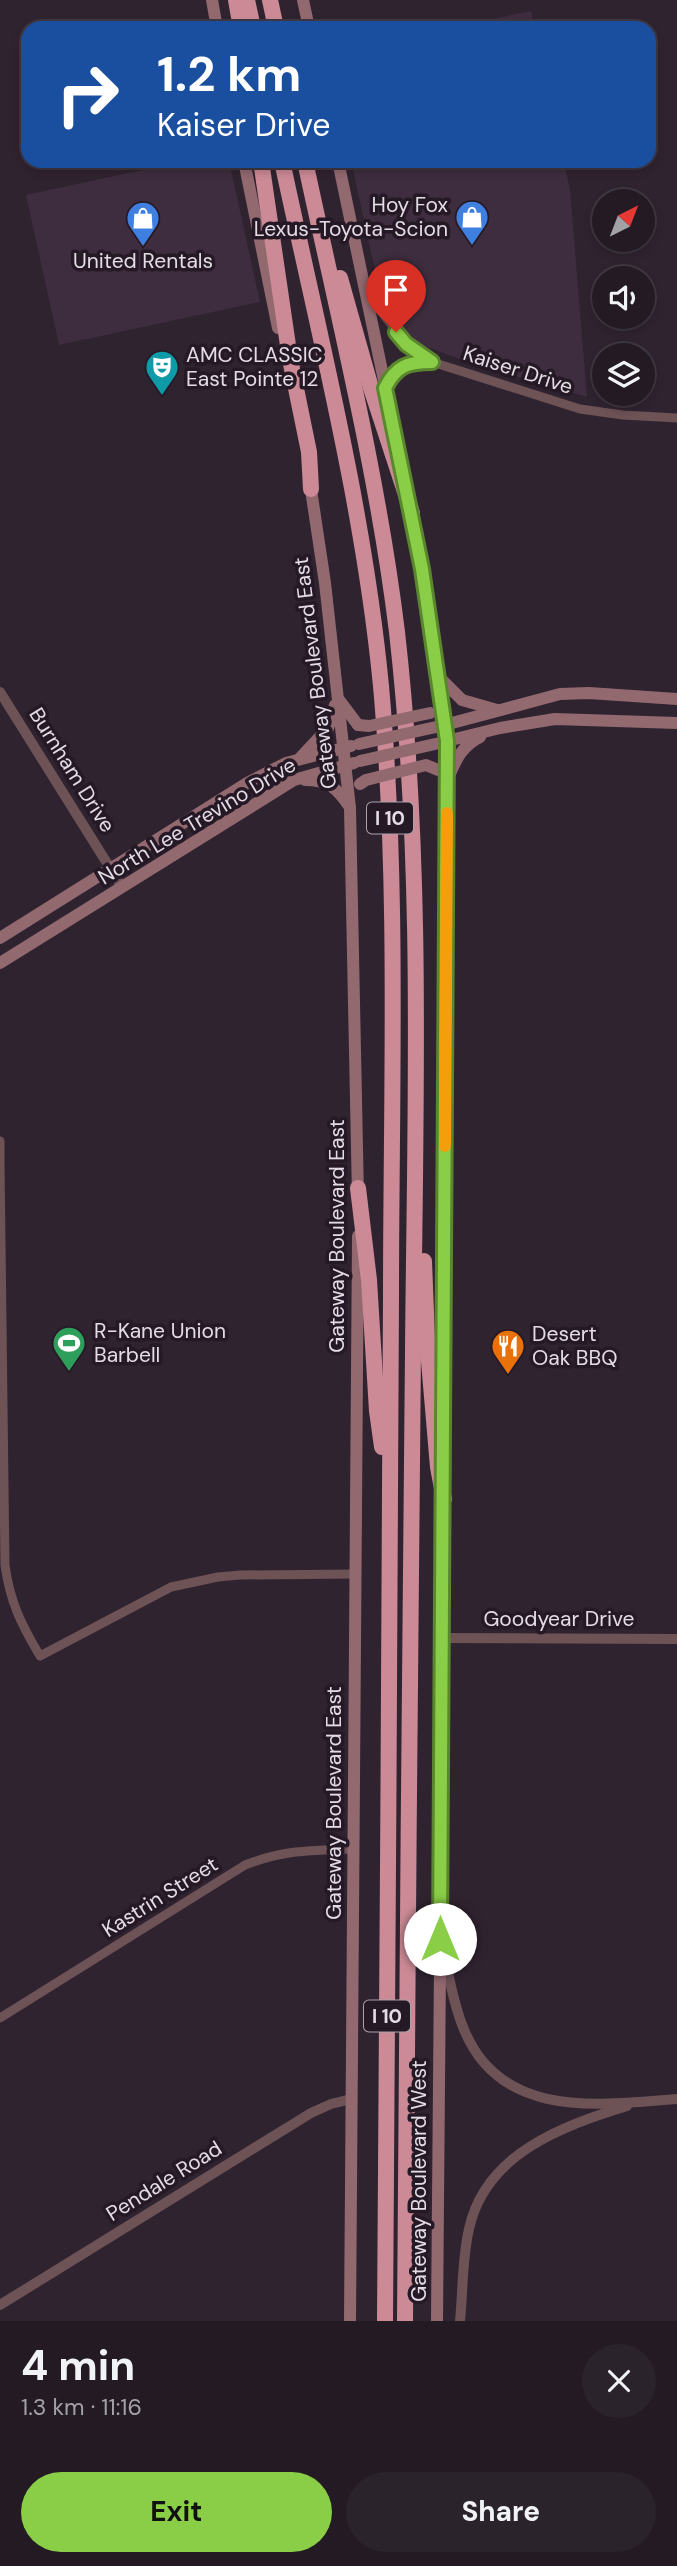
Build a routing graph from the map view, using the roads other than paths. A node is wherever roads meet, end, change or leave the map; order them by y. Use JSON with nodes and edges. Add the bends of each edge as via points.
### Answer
{"nodes":[{"id":1,"x":212,"y":0,"type":"edge"},
{"id":2,"x":236,"y":0,"type":"edge"},
{"id":3,"x":247,"y":0,"type":"edge"},
{"id":4,"x":270,"y":0,"type":"edge"},
{"id":5,"x":303,"y":0,"type":"edge"},
{"id":6,"x":216,"y":21,"type":"edge"},
{"id":7,"x":239,"y":21,"type":"edge"},
{"id":8,"x":252,"y":21,"type":"edge"},
{"id":9,"x":274,"y":21,"type":"edge"},
{"id":10,"x":308,"y":21,"type":"edge"},
{"id":11,"x":245,"y":168,"type":"edge"},
{"id":12,"x":262,"y":168,"type":"edge"},
{"id":13,"x":283,"y":168,"type":"edge"},
{"id":14,"x":306,"y":168,"type":"edge"},
{"id":15,"x":315,"y":168,"type":"edge"},
{"id":16,"x":339,"y":168,"type":"edge"},
{"id":17,"x":366,"y":292,"type":"junction"},
{"id":18,"x":432,"y":362,"type":"junction"},
{"id":19,"x":385,"y":388,"type":"junction"},
{"id":20,"x":677,"y":418,"type":"edge"},
{"id":21,"x":311,"y":489,"type":"junction"},
{"id":22,"x":412,"y":513,"type":"junction"},
{"id":23,"x":438,"y":676,"type":"junction"},
{"id":24,"x":0,"y":692,"type":"edge"},
{"id":25,"x":441,"y":694,"type":"junction"},
{"id":26,"x":337,"y":698,"type":"junction"},
{"id":27,"x":677,"y":699,"type":"edge"},
{"id":28,"x":498,"y":710,"type":"junction"},
{"id":29,"x":677,"y":723,"type":"edge"},
{"id":30,"x":440,"y":726,"type":"junction"},
{"id":31,"x":500,"y":728,"type":"junction"},
{"id":32,"x":441,"y":743,"type":"junction"},
{"id":33,"x":343,"y":748,"type":"junction"},
{"id":34,"x":300,"y":758,"type":"junction"},
{"id":35,"x":346,"y":765,"type":"junction"},
{"id":36,"x":295,"y":780,"type":"junction"},
{"id":37,"x":447,"y":781,"type":"junction"},
{"id":38,"x":350,"y":807,"type":"junction"},
{"id":39,"x":110,"y":869,"type":"junction"},
{"id":40,"x":122,"y":887,"type":"junction"},
{"id":41,"x":0,"y":938,"type":"edge"},
{"id":42,"x":0,"y":964,"type":"edge"},
{"id":43,"x":415,"y":1098,"type":"junction"},
{"id":44,"x":0,"y":1141,"type":"edge"},
{"id":45,"x":0,"y":1162,"type":"edge"},
{"id":46,"x":358,"y":1188,"type":"junction"},
{"id":47,"x":390,"y":1485,"type":"junction"},
{"id":48,"x":444,"y":1499,"type":"junction"},
{"id":49,"x":355,"y":1574,"type":"junction"},
{"id":50,"x":442,"y":1638,"type":"junction"},
{"id":51,"x":677,"y":1639,"type":"edge"},
{"id":52,"x":353,"y":1849,"type":"junction"},
{"id":53,"x":440,"y":1939,"type":"junction"},
{"id":54,"x":0,"y":2018,"type":"edge"},
{"id":55,"x":351,"y":2099,"type":"junction"},
{"id":56,"x":677,"y":2099,"type":"edge"},
{"id":57,"x":643,"y":2101,"type":"junction"},
{"id":58,"x":0,"y":2305,"type":"edge"},
{"id":59,"x":350,"y":2321,"type":"edge"},
{"id":60,"x":385,"y":2321,"type":"edge"},
{"id":61,"x":405,"y":2321,"type":"edge"},
{"id":62,"x":437,"y":2321,"type":"edge"},
{"id":63,"x":460,"y":2321,"type":"edge"}],
"edges":[{"from":1,"to":6,"type":"main road"},
{"from":2,"to":7,"type":"highway"},
{"from":3,"to":8,"type":"highway"},
{"from":4,"to":9,"type":"highway"},
{"from":5,"to":10,"type":"main road"},
{"from":11,"to":21,"type":"main road","name":"Gateway Boulevard East"},
{"from":12,"to":21,"type":"highway","via":[[290,359],[309,452]]},
{"from":13,"to":47,"type":"highway","number":"I 10","via":[[351,489],[381,685],[391,845]]},
{"from":14,"to":43,"type":"highway","number":"I 10","via":[[379,515],[397,636],[413,838]]},
{"from":15,"to":22,"type":"highway","via":[[356,338]]},
{"from":16,"to":17,"type":"main road","name":"Gateway Boulevard West"},
{"from":17,"to":18,"type":"street","name":"Kaiser Drive","via":[[406,344]]},
{"from":17,"to":19,"type":"main road","name":"Gateway Boulevard West"},
{"from":18,"to":19,"type":"street","name":"Kaiser Drive","via":[[401,366]]},
{"from":18,"to":20,"type":"street","name":"Kaiser Drive","via":[[580,409]]},
{"from":19,"to":22,"type":"main road","name":"Gateway Boulevard West"},
{"from":21,"to":26,"type":"main road","name":"Gateway Boulevard East"},
{"from":22,"to":23,"type":"main road","name":"Gateway Boulevard West"},
{"from":23,"to":25,"type":"main road","name":"Gateway Boulevard West"},
{"from":23,"to":28,"type":"main road","via":[[463,700]]},
{"from":24,"to":39,"type":"street","name":"Burnham Drive"},
{"from":25,"to":26,"type":"main road","bridge":true,"via":[[430,713],[369,726],[358,725]]},
{"from":25,"to":30,"type":"main road","name":"Gateway Boulevard West"},
{"from":26,"to":33,"type":"main road","name":"Gateway Boulevard East"},
{"from":26,"to":34,"type":"main road","via":[[328,728]]},
{"from":27,"to":28,"type":"main road","name":"North Lee Trevino Drive","via":[[576,693]]},
{"from":28,"to":30,"type":"main road","name":"North Lee Trevino Drive"},
{"from":29,"to":31,"type":"main road","name":"North Lee Trevino Drive","via":[[573,718]]},
{"from":30,"to":32,"type":"main road","name":"Gateway Boulevard West"},
{"from":30,"to":33,"type":"main road","name":"North Lee Trevino Drive","bridge":true},
{"from":31,"to":32,"type":"main road","name":"North Lee Trevino Drive"},
{"from":31,"to":37,"type":"main road","via":[[469,743],[456,758]]},
{"from":32,"to":35,"type":"main road","name":"North Lee Trevino Drive","bridge":true},
{"from":32,"to":37,"type":"main road","name":"Gateway Boulevard West"},
{"from":33,"to":34,"type":"main road","name":"North Lee Trevino Drive"},
{"from":33,"to":35,"type":"main road","name":"Gateway Boulevard East"},
{"from":34,"to":39,"type":"main road","name":"North Lee Trevino Drive","via":[[247,783]]},
{"from":35,"to":36,"type":"main road","name":"North Lee Trevino Drive"},
{"from":35,"to":38,"type":"main road","name":"Gateway Boulevard East"},
{"from":36,"to":38,"type":"main road","via":[[328,783]]},
{"from":36,"to":40,"type":"main road","name":"North Lee Trevino Drive"},
{"from":37,"to":38,"type":"main road","bridge":true,"via":[[426,765],[366,780]]},
{"from":37,"to":48,"type":"main road","name":"Gateway Boulevard West"},
{"from":38,"to":46,"type":"main road","name":"Gateway Boulevard East"},
{"from":39,"to":40,"type":"street","name":"Burnham Drive"},
{"from":39,"to":41,"type":"main road","name":"North Lee Trevino Drive"},
{"from":40,"to":42,"type":"main road","name":"North Lee Trevino Drive"},
{"from":43,"to":48,"type":"highway","via":[[427,1338]]},
{"from":43,"to":61,"type":"highway","number":"I 10"},
{"from":44,"to":45,"type":"street"},
{"from":45,"to":49,"type":"street","via":[[5,1565],[18,1619],[40,1656],[171,1587],[240,1574]]},
{"from":46,"to":47,"type":"highway","via":[[377,1411]]},
{"from":46,"to":49,"type":"main road","name":"Gateway Boulevard East"},
{"from":47,"to":60,"type":"highway","number":"I 10"},
{"from":48,"to":50,"type":"main road","name":"Gateway Boulevard West"},
{"from":49,"to":52,"type":"main road","name":"Gateway Boulevard East"},
{"from":50,"to":51,"type":"street","name":"Goodyear Drive"},
{"from":50,"to":53,"type":"main road","name":"Gateway Boulevard West"},
{"from":52,"to":54,"type":"street","name":"Kastrin Street","via":[[279,1853],[245,1865]]},
{"from":52,"to":55,"type":"main road","name":"Gateway Boulevard East"},
{"from":53,"to":57,"type":"street","via":[[463,2027],[472,2046],[494,2071],[520,2090],[548,2101]]},
{"from":53,"to":62,"type":"main road","name":"Gateway Boulevard West"},
{"from":55,"to":58,"type":"street","name":"Pendale Road","via":[[311,2113]]},
{"from":55,"to":59,"type":"main road","name":"Gateway Boulevard East"},
{"from":56,"to":57,"type":"street"},
{"from":57,"to":63,"type":"street","via":[[539,2141],[512,2158],[495,2176],[468,2230]]}]}
